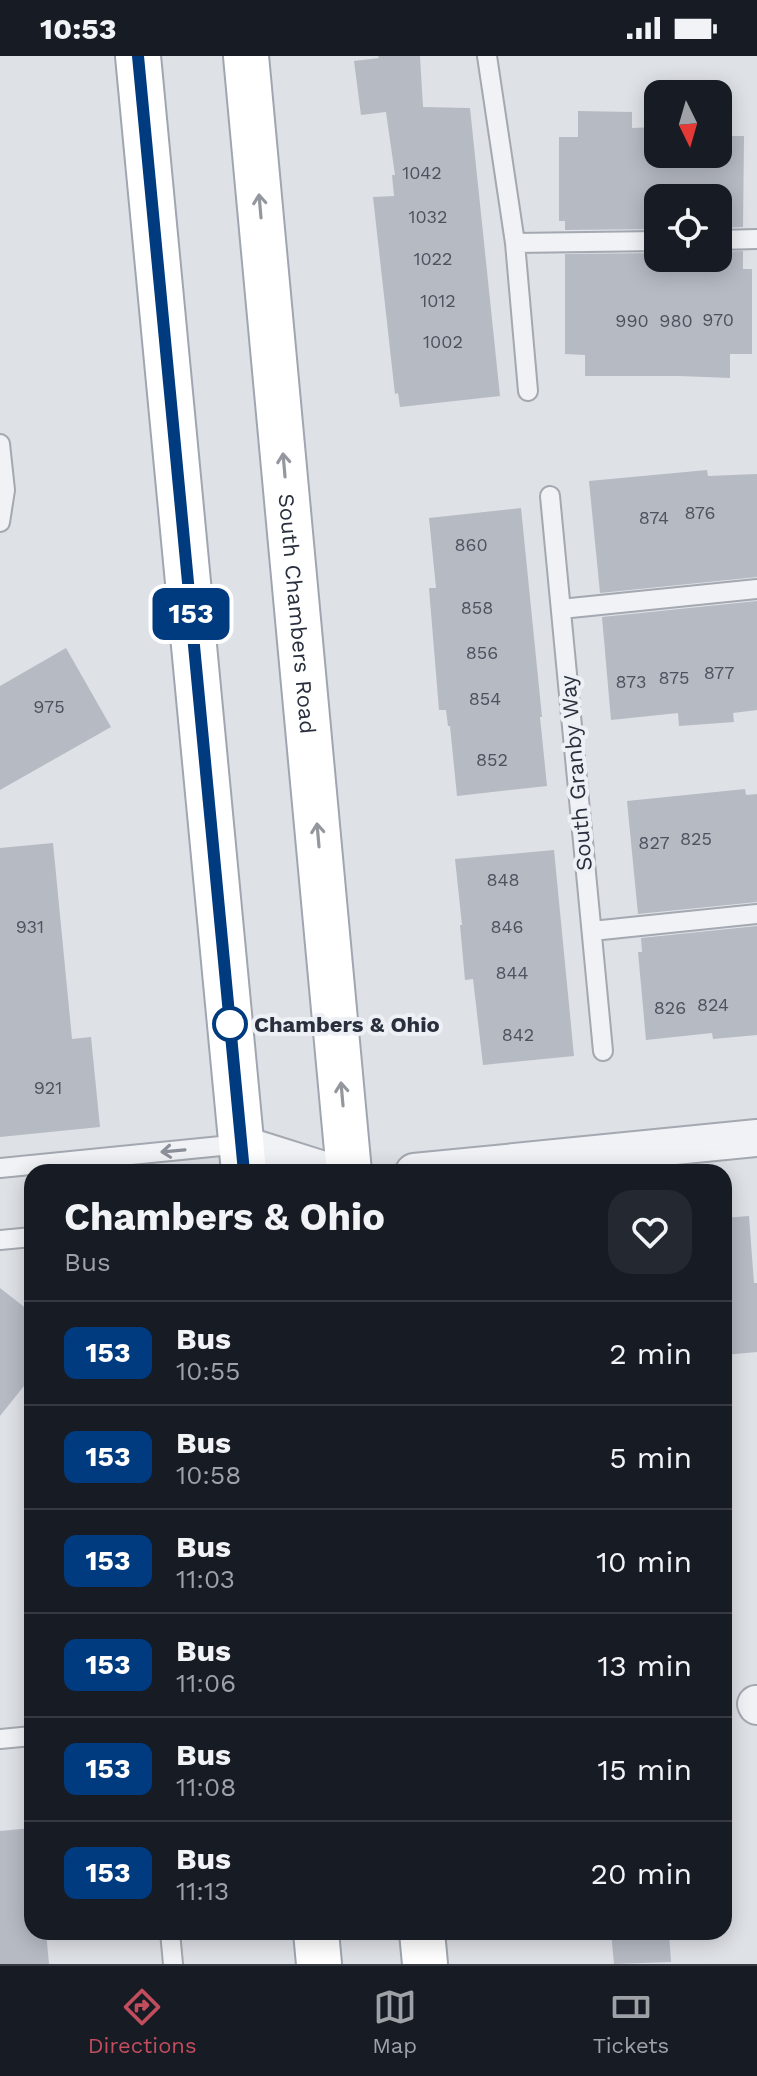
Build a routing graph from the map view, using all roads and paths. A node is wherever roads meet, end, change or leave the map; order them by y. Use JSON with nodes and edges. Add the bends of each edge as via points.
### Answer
{"nodes":[{"id":1,"x":138,"y":56,"type":"edge"},
{"id":2,"x":246,"y":56,"type":"edge"},
{"id":3,"x":487,"y":56,"type":"edge"},
{"id":4,"x":757,"y":239,"type":"edge"},
{"id":5,"x":732,"y":240,"type":"edge"},
{"id":6,"x":644,"y":241,"type":"edge"},
{"id":7,"x":515,"y":243,"type":"junction"},
{"id":8,"x":528,"y":391,"type":"dead end"},
{"id":9,"x":0,"y":444,"type":"edge"},
{"id":10,"x":550,"y":496,"type":"dead end"},
{"id":11,"x":0,"y":522,"type":"edge"},
{"id":12,"x":757,"y":589,"type":"edge"},
{"id":13,"x":561,"y":609,"type":"junction"},
{"id":14,"x":757,"y":914,"type":"edge"},
{"id":15,"x":592,"y":931,"type":"junction"},
{"id":16,"x":603,"y":1051,"type":"dead end"},
{"id":17,"x":757,"y":1138,"type":"edge"},
{"id":18,"x":243,"y":1158,"type":"edge"},
{"id":19,"x":97,"y":1164,"type":"edge"},
{"id":20,"x":280,"y":1164,"type":"edge"},
{"id":21,"x":348,"y":1164,"type":"edge"},
{"id":22,"x":495,"y":1164,"type":"edge"},
{"id":23,"x":24,"y":1167,"type":"edge"},
{"id":24,"x":0,"y":1168,"type":"edge"},
{"id":25,"x":24,"y":1238,"type":"edge"},
{"id":26,"x":0,"y":1240,"type":"edge"},
{"id":27,"x":24,"y":1737,"type":"edge"},
{"id":28,"x":0,"y":1739,"type":"edge"},
{"id":29,"x":171,"y":1940,"type":"edge"},
{"id":30,"x":317,"y":1940,"type":"edge"},
{"id":31,"x":423,"y":1940,"type":"edge"},
{"id":32,"x":173,"y":1964,"type":"edge"},
{"id":33,"x":319,"y":1964,"type":"edge"},
{"id":34,"x":425,"y":1964,"type":"edge"}],
"edges":[{"from":1,"to":18,"type":"main road"},
{"from":21,"to":2,"type":"main road","name":"South Chambers Road","one_way":true},
{"from":3,"to":7,"type":"lane"},
{"from":4,"to":5,"type":"lane"},
{"from":6,"to":7,"type":"lane"},
{"from":7,"to":8,"type":"lane"},
{"from":9,"to":11,"type":"lane","via":[[5,490]]},
{"from":10,"to":13,"type":"lane","name":"South Granby Way"},
{"from":12,"to":13,"type":"lane"},
{"from":13,"to":15,"type":"lane","name":"South Granby Way"},
{"from":14,"to":15,"type":"lane"},
{"from":15,"to":16,"type":"lane","name":"South Granby Way"},
{"from":17,"to":22,"type":"street"},
{"from":18,"to":19,"type":"lane","one_way":true},
{"from":18,"to":20,"type":"street"},
{"from":23,"to":24,"type":"lane","one_way":true},
{"from":25,"to":26,"type":"lane"},
{"from":27,"to":28,"type":"lane"},
{"from":29,"to":32,"type":"lane"},
{"from":30,"to":33,"type":"main road"},
{"from":31,"to":34,"type":"main road"}]}
